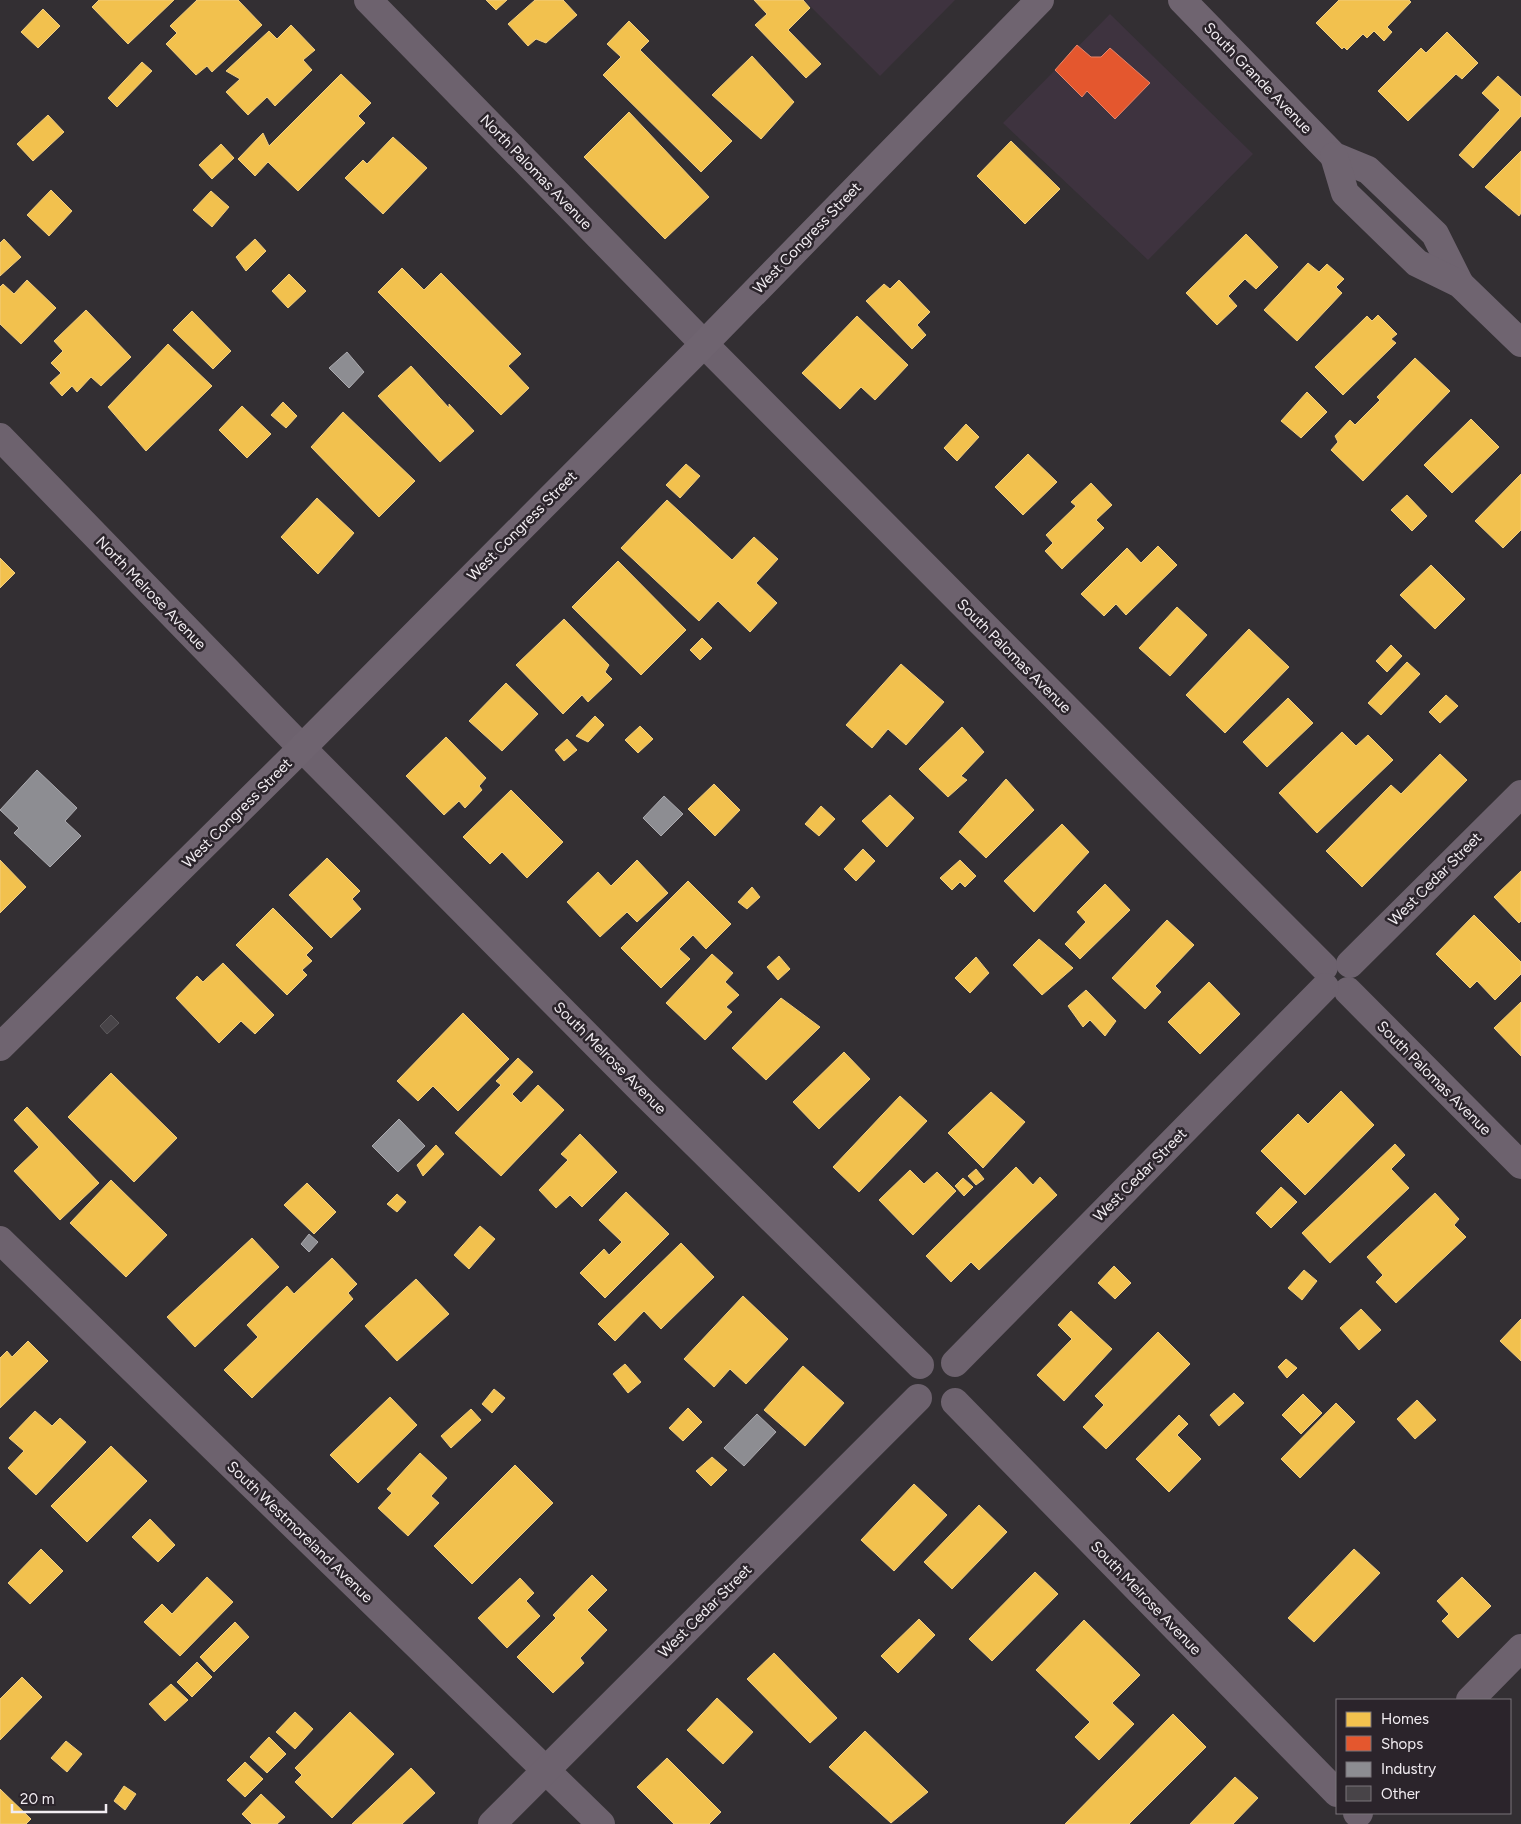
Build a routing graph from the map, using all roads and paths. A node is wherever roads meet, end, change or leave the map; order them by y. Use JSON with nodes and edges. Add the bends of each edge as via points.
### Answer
{"nodes":[{"id":1,"x":368,"y":0,"type":"edge"},
{"id":2,"x":1040,"y":0,"type":"edge"},
{"id":3,"x":1182,"y":0,"type":"edge"},
{"id":4,"x":1521,"y":343,"type":"edge"},
{"id":5,"x":704,"y":344,"type":"junction"},
{"id":6,"x":0,"y":437,"type":"edge"},
{"id":7,"x":302,"y":748,"type":"junction"},
{"id":8,"x":1521,"y":794,"type":"edge"},
{"id":9,"x":1337,"y":977,"type":"junction"},
{"id":10,"x":0,"y":1047,"type":"edge"},
{"id":11,"x":1521,"y":1165,"type":"edge"},
{"id":12,"x":0,"y":1240,"type":"edge"},
{"id":13,"x":955,"y":1363,"type":"junction"},
{"id":14,"x":920,"y":1366,"type":"junction"},
{"id":15,"x":918,"y":1398,"type":"junction"},
{"id":16,"x":955,"y":1402,"type":"junction"},
{"id":17,"x":1521,"y":1648,"type":"edge"},
{"id":18,"x":1471,"y":1699,"type":"edge"},
{"id":19,"x":546,"y":1771,"type":"junction"},
{"id":20,"x":1336,"y":1792,"type":"edge"},
{"id":21,"x":492,"y":1824,"type":"edge"},
{"id":22,"x":601,"y":1824,"type":"edge"}],
"edges":[{"from":1,"to":5,"type":"street","name":"North Palomas Avenue"},
{"from":2,"to":5,"type":"main road","name":"West Congress Street"},
{"from":3,"to":4,"type":"main road","name":"South Grande Avenue","via":[[1334,156],[1368,170],[1435,234],[1460,284]]},
{"from":5,"to":7,"type":"main road","name":"West Congress Street"},
{"from":5,"to":9,"type":"street","name":"South Palomas Avenue"},
{"from":6,"to":7,"type":"street","name":"North Melrose Avenue"},
{"from":7,"to":10,"type":"main road","name":"West Congress Street"},
{"from":7,"to":14,"type":"street","name":"South Melrose Avenue"},
{"from":8,"to":9,"type":"street","name":"West Cedar Street"},
{"from":9,"to":11,"type":"street","name":"South Palomas Avenue"},
{"from":9,"to":13,"type":"street","name":"West Cedar Street"},
{"from":12,"to":19,"type":"street","name":"South Westmoreland Avenue"},
{"from":13,"to":14,"type":"street","via":[[932,1358]]},
{"from":13,"to":16,"type":"street","via":[[964,1382]]},
{"from":14,"to":15,"type":"street","via":[[913,1378]]},
{"from":15,"to":16,"type":"street","via":[[936,1408]]},
{"from":15,"to":19,"type":"street","name":"West Cedar Street"},
{"from":16,"to":20,"type":"street","name":"South Melrose Avenue"},
{"from":17,"to":18,"type":"street"},
{"from":19,"to":21,"type":"street","name":"West Cedar Street"},
{"from":19,"to":22,"type":"street","name":"South Westmoreland Avenue"}]}
